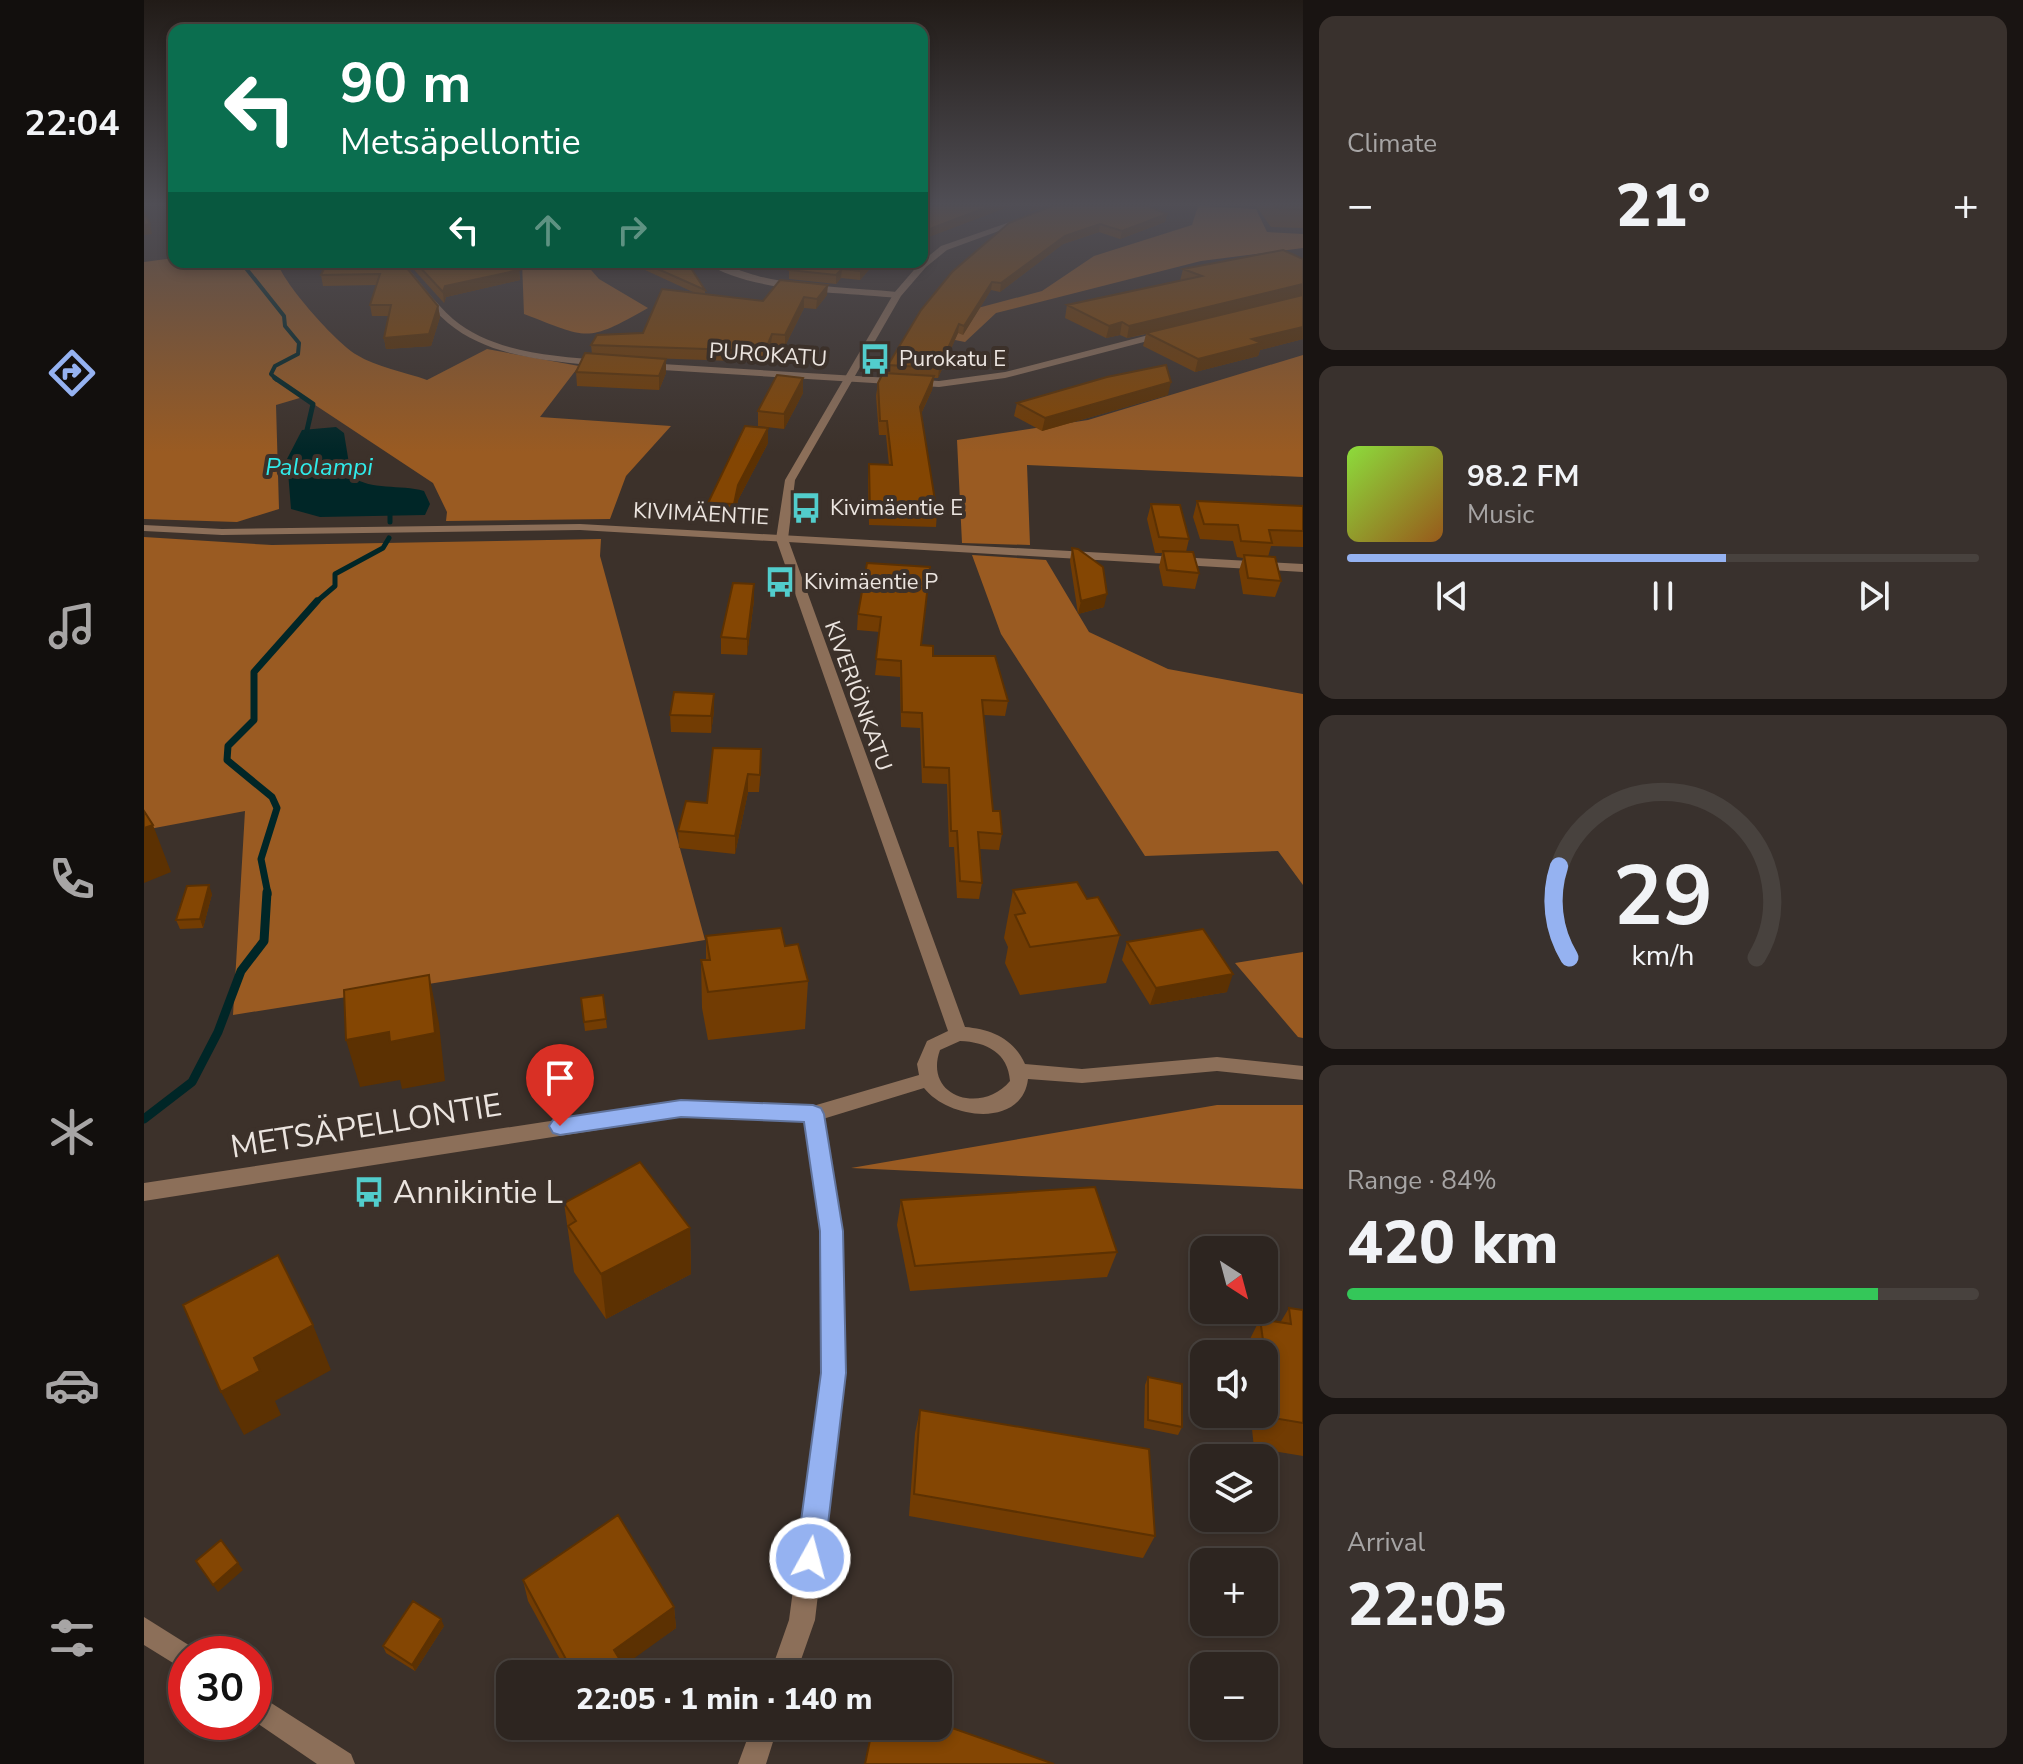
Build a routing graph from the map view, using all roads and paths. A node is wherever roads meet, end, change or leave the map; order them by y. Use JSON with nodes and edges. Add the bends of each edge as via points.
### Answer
{"nodes":[{"id":1,"x":423,"y":288,"type":"edge"},
{"id":2,"x":840,"y":288,"type":"edge"},
{"id":3,"x":903,"y":288,"type":"edge"},
{"id":4,"x":897,"y":295,"type":"junction"},
{"id":5,"x":1171,"y":332,"type":"edge"},
{"id":6,"x":615,"y":364,"type":"edge"},
{"id":7,"x":631,"y":365,"type":"edge"},
{"id":8,"x":849,"y":379,"type":"junction"},
{"id":9,"x":144,"y":528,"type":"edge"},
{"id":10,"x":782,"y":539,"type":"junction"},
{"id":11,"x":1303,"y":568,"type":"edge"},
{"id":12,"x":958,"y":1034,"type":"junction"},
{"id":13,"x":1020,"y":1071,"type":"junction"},
{"id":14,"x":1303,"y":1073,"type":"edge"},
{"id":15,"x":927,"y":1080,"type":"junction"},
{"id":16,"x":813,"y":1114,"type":"junction"},
{"id":17,"x":144,"y":1192,"type":"edge"},
{"id":18,"x":144,"y":1630,"type":"edge"},
{"id":19,"x":168,"y":1646,"type":"edge"},
{"id":20,"x":788,"y":1660,"type":"edge"},
{"id":21,"x":272,"y":1717,"type":"edge"},
{"id":22,"x":760,"y":1740,"type":"edge"},
{"id":23,"x":341,"y":1764,"type":"edge"},
{"id":24,"x":752,"y":1764,"type":"edge"}],
"edges":[{"from":1,"to":6,"type":"street","via":[[456,325],[490,341],[536,355]]},
{"from":2,"to":4,"type":"street"},
{"from":3,"to":4,"type":"street","name":"KIVERIÖNKATU"},
{"from":4,"to":8,"type":"street","name":"KIVERIÖNKATU"},
{"from":5,"to":8,"type":"street","name":"PUROKATU","via":[[971,382]]},
{"from":7,"to":8,"type":"street","name":"PUROKATU"},
{"from":8,"to":10,"type":"street","name":"KIVERIÖNKATU","via":[[790,480]]},
{"from":9,"to":10,"type":"street","name":"KIVIMÄENTIE","via":[[222,532],[580,527]]},
{"from":10,"to":11,"type":"street","name":"KIVIMÄENTIE"},
{"from":10,"to":12,"type":"street","name":"KIVERIÖNKATU"},
{"from":12,"to":13,"type":"street","via":[[998,1042]]},
{"from":12,"to":15,"type":"street","via":[[933,1046],[926,1056]]},
{"from":13,"to":14,"type":"street","via":[[1082,1076],[1217,1064]]},
{"from":13,"to":15,"type":"street","via":[[1014,1094],[991,1107],[961,1106]]},
{"from":15,"to":16,"type":"street","name":"METSÄPELLONTIE"},
{"from":16,"to":17,"type":"street","name":"METSÄPELLONTIE","via":[[681,1109]]},
{"from":16,"to":20,"type":"street","via":[[832,1231],[833,1373],[802,1620]]},
{"from":18,"to":19,"type":"street"},
{"from":21,"to":23,"type":"street"},
{"from":22,"to":24,"type":"street"}]}
